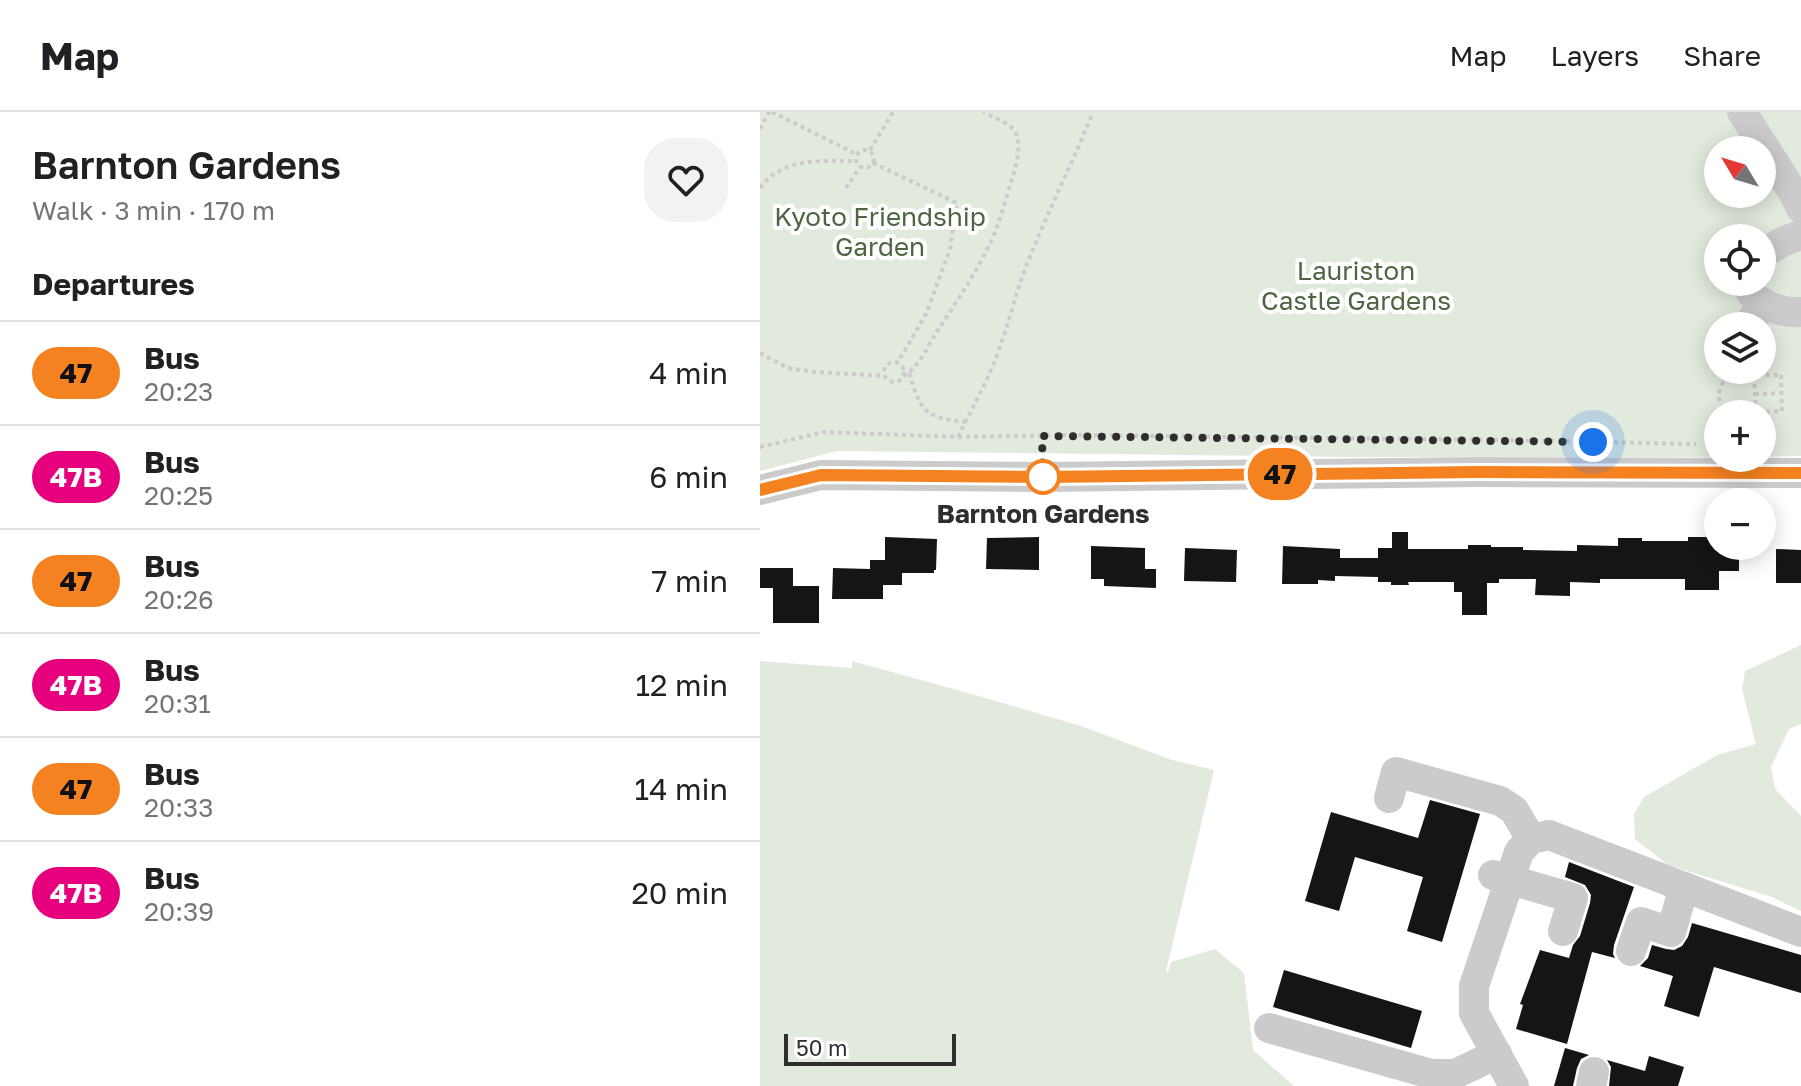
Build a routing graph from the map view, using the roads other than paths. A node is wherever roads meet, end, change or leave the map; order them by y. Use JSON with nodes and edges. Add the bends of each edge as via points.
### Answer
{"nodes":[{"id":1,"x":1742,"y":112,"type":"edge"},
{"id":2,"x":1801,"y":208,"type":"edge"},
{"id":3,"x":1801,"y":235,"type":"edge"},
{"id":4,"x":1776,"y":246,"type":"edge"},
{"id":5,"x":1752,"y":304,"type":"edge"},
{"id":6,"x":1801,"y":312,"type":"edge"},
{"id":7,"x":1801,"y":473,"type":"edge"},
{"id":8,"x":760,"y":490,"type":"edge"},
{"id":9,"x":1389,"y":798,"type":"dead end"},
{"id":10,"x":1531,"y":839,"type":"junction"},
{"id":11,"x":1501,"y":877,"type":"junction"},
{"id":12,"x":1684,"y":887,"type":"junction"},
{"id":13,"x":1563,"y":931,"type":"dead end"},
{"id":14,"x":1801,"y":932,"type":"edge"},
{"id":15,"x":1631,"y":951,"type":"dead end"},
{"id":16,"x":1269,"y":1028,"type":"dead end"},
{"id":17,"x":1497,"y":1054,"type":"junction"},
{"id":18,"x":1514,"y":1086,"type":"edge"}],
"edges":[{"from":1,"to":2,"type":"street"},
{"from":3,"to":4,"type":"street"},
{"from":5,"to":6,"type":"street"},
{"from":7,"to":8,"type":"street","via":[[821,475]]},
{"from":9,"to":10,"type":"street","via":[[1396,772],[1500,801],[1514,810]]},
{"from":10,"to":11,"type":"street"},
{"from":10,"to":12,"type":"street","via":[[1549,835]]},
{"from":11,"to":13,"type":"street","via":[[1573,898]]},
{"from":11,"to":17,"type":"street","via":[[1474,986],[1474,1013]]},
{"from":12,"to":14,"type":"street"},
{"from":12,"to":15,"type":"street","via":[[1671,932],[1641,922]]},
{"from":16,"to":17,"type":"street","via":[[1301,1050],[1431,1074],[1455,1074]]},
{"from":17,"to":18,"type":"street"}]}
